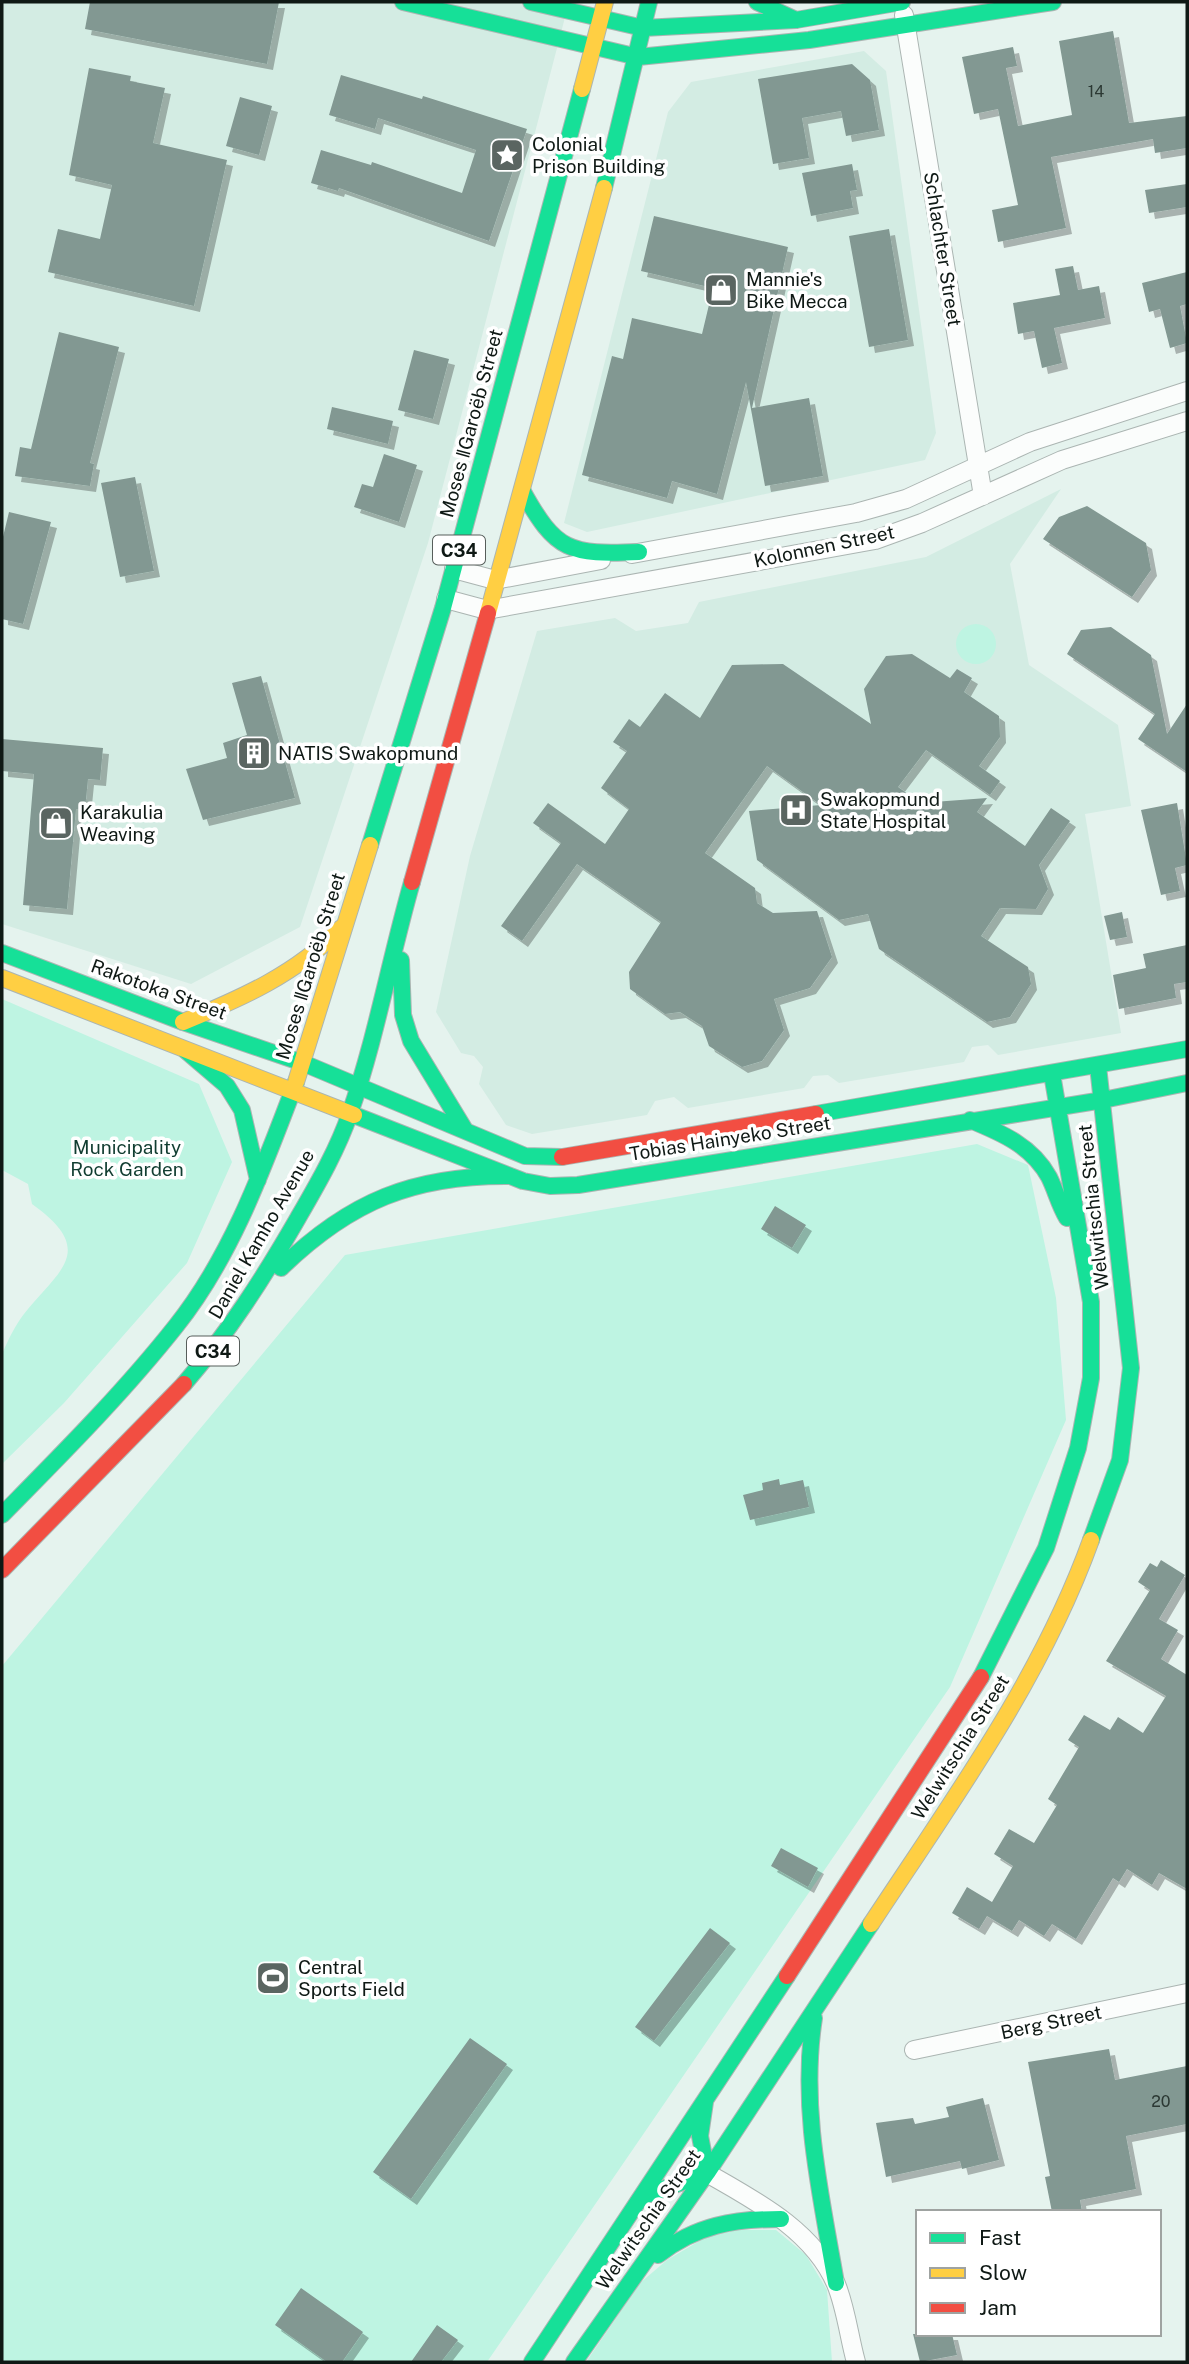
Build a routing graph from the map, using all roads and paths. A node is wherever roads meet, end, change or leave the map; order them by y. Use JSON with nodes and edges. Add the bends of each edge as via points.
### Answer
{"nodes":[{"id":1,"x":403,"y":2,"type":"edge"},
{"id":2,"x":531,"y":2,"type":"edge"},
{"id":3,"x":605,"y":2,"type":"edge"},
{"id":4,"x":649,"y":2,"type":"edge"},
{"id":5,"x":757,"y":2,"type":"edge"},
{"id":6,"x":902,"y":2,"type":"edge"},
{"id":7,"x":1053,"y":2,"type":"edge"},
{"id":8,"x":600,"y":19,"type":"junction"},
{"id":9,"x":796,"y":20,"type":"junction"},
{"id":10,"x":906,"y":27,"type":"junction"},
{"id":11,"x":643,"y":28,"type":"junction"},
{"id":12,"x":594,"y":48,"type":"junction"},
{"id":13,"x":638,"y":57,"type":"junction"},
{"id":14,"x":1187,"y":391,"type":"edge"},
{"id":15,"x":1187,"y":421,"type":"edge"},
{"id":16,"x":979,"y":466,"type":"junction"},
{"id":17,"x":522,"y":490,"type":"junction"},
{"id":18,"x":983,"y":496,"type":"junction"},
{"id":19,"x":639,"y":552,"type":"junction"},
{"id":20,"x":454,"y":569,"type":"junction"},
{"id":21,"x":495,"y":580,"type":"junction"},
{"id":22,"x":446,"y":599,"type":"junction"},
{"id":23,"x":487,"y":610,"type":"junction"},
{"id":24,"x":401,"y":916,"type":"junction"},
{"id":25,"x":344,"y":924,"type":"junction"},
{"id":26,"x":2,"y":953,"type":"edge"},
{"id":27,"x":2,"y":978,"type":"edge"},
{"id":28,"x":183,"y":1022,"type":"junction"},
{"id":29,"x":1187,"y":1049,"type":"edge"},
{"id":30,"x":185,"y":1050,"type":"junction"},
{"id":31,"x":303,"y":1063,"type":"junction"},
{"id":32,"x":1097,"y":1066,"type":"junction"},
{"id":33,"x":1052,"y":1074,"type":"junction"},
{"id":34,"x":1187,"y":1083,"type":"edge"},
{"id":35,"x":358,"y":1086,"type":"junction"},
{"id":36,"x":293,"y":1093,"type":"junction"},
{"id":37,"x":1104,"y":1100,"type":"junction"},
{"id":38,"x":1060,"y":1106,"type":"junction"},
{"id":39,"x":349,"y":1116,"type":"junction"},
{"id":40,"x":970,"y":1120,"type":"junction"},
{"id":41,"x":465,"y":1130,"type":"junction"},
{"id":42,"x":509,"y":1176,"type":"junction"},
{"id":43,"x":258,"y":1180,"type":"junction"},
{"id":44,"x":1078,"y":1232,"type":"junction"},
{"id":45,"x":248,"y":1303,"type":"junction"},
{"id":46,"x":2,"y":1516,"type":"edge"},
{"id":47,"x":2,"y":1570,"type":"edge"},
{"id":48,"x":1187,"y":1993,"type":"edge"},
{"id":49,"x":818,"y":2000,"type":"junction"},
{"id":50,"x":914,"y":2050,"type":"dead end"},
{"id":51,"x":705,"y":2097,"type":"junction"},
{"id":52,"x":707,"y":2173,"type":"junction"},
{"id":53,"x":644,"y":2196,"type":"junction"},
{"id":54,"x":780,"y":2219,"type":"junction"},
{"id":55,"x":634,"y":2275,"type":"junction"},
{"id":56,"x":835,"y":2283,"type":"junction"},
{"id":57,"x":532,"y":2362,"type":"edge"},
{"id":58,"x":574,"y":2362,"type":"edge"},
{"id":59,"x":856,"y":2362,"type":"edge"}],
"edges":[{"from":1,"to":12,"type":"street"},
{"from":2,"to":8,"type":"street"},
{"from":3,"to":8,"type":"street","name":"Moses ǁGaroëb Street","number":"C34"},
{"from":4,"to":11,"type":"street","number":"C34"},
{"from":5,"to":9,"type":"street"},
{"from":6,"to":9,"type":"street"},
{"from":6,"to":10,"type":"street","name":"Schlachter Street"},
{"from":7,"to":10,"type":"street"},
{"from":8,"to":11,"type":"street"},
{"from":8,"to":12,"type":"street","name":"Moses ǁGaroëb Street","number":"C34"},
{"from":9,"to":11,"type":"street"},
{"from":10,"to":13,"type":"street"},
{"from":10,"to":16,"type":"street","name":"Schlachter Street"},
{"from":11,"to":13,"type":"street","number":"C34"},
{"from":12,"to":13,"type":"street"},
{"from":12,"to":20,"type":"street","name":"Moses ǁGaroëb Street","number":"C34"},
{"from":13,"to":17,"type":"street","number":"C34"},
{"from":14,"to":16,"type":"street","name":"Kolonnen Street","via":[[1043,438]]},
{"from":15,"to":18,"type":"street","name":"Kolonnen Street","via":[[1062,460]]},
{"from":16,"to":18,"type":"street","name":"Schlachter Street"},
{"from":16,"to":19,"type":"street","name":"Kolonnen Street","via":[[906,499],[856,513]]},
{"from":17,"to":19,"type":"street","via":[[542,528],[569,548],[587,555]]},
{"from":17,"to":21,"type":"street","number":"C34"},
{"from":18,"to":23,"type":"street","name":"Kolonnen Street","via":[[875,540]]},
{"from":19,"to":21,"type":"street","name":"Kolonnen Street"},
{"from":20,"to":21,"type":"street","name":"Kolonnen Street"},
{"from":20,"to":22,"type":"street","name":"Moses ǁGaroëb Street","number":"C34"},
{"from":21,"to":23,"type":"street","number":"C34"},
{"from":22,"to":23,"type":"street","name":"Kolonnen Street"},
{"from":22,"to":25,"type":"street","name":"Moses ǁGaroëb Street","number":"C34"},
{"from":23,"to":24,"type":"street","number":"C34"},
{"from":24,"to":35,"type":"street","number":"C34"},
{"from":24,"to":41,"type":"street","via":[[403,1015],[411,1041]]},
{"from":25,"to":28,"type":"street","via":[[295,971],[253,994]]},
{"from":25,"to":31,"type":"street","name":"Moses ǁGaroëb Street","number":"C34"},
{"from":26,"to":28,"type":"street","name":"Rakotoka Street"},
{"from":27,"to":30,"type":"street"},
{"from":28,"to":31,"type":"street","name":"Rakotoka Street"},
{"from":29,"to":32,"type":"street","name":"Tobias Hainyeko Street"},
{"from":30,"to":36,"type":"street"},
{"from":30,"to":43,"type":"street","via":[[227,1086],[242,1110]]},
{"from":31,"to":35,"type":"street","name":"Tobias Hainyeko Street"},
{"from":31,"to":36,"type":"street","name":"Moses ǁGaroëb Street","number":"C34"},
{"from":32,"to":33,"type":"street","name":"Tobias Hainyeko Street"},
{"from":32,"to":37,"type":"street","name":"Welwitschia Street"},
{"from":33,"to":38,"type":"street","name":"Welwitschia Street"},
{"from":33,"to":41,"type":"street","name":"Tobias Hainyeko Street","via":[[555,1158],[525,1156]]},
{"from":34,"to":37,"type":"street","name":"Tobias Hainyeko Street"},
{"from":35,"to":39,"type":"street","name":"Daniel Kamho Avenue","number":"C34"},
{"from":35,"to":41,"type":"street","name":"Tobias Hainyeko Street"},
{"from":36,"to":39,"type":"street","name":"Tobias Hainyeko Street"},
{"from":36,"to":43,"type":"street","name":"Daniel Kamho Avenue","number":"C34"},
{"from":37,"to":38,"type":"street","name":"Tobias Hainyeko Street"},
{"from":37,"to":49,"type":"street","name":"Welwitschia Street","via":[[1131,1368],[1120,1460],[1082,1566],[1009,1714]]},
{"from":38,"to":40,"type":"street","name":"Tobias Hainyeko Street"},
{"from":38,"to":44,"type":"street","name":"Welwitschia Street"},
{"from":39,"to":42,"type":"street","name":"Tobias Hainyeko Street"},
{"from":39,"to":45,"type":"street","name":"Daniel Kamho Avenue","number":"C34","via":[[317,1184]]},
{"from":40,"to":42,"type":"street","name":"Tobias Hainyeko Street","via":[[578,1185],[550,1186]]},
{"from":40,"to":44,"type":"street","via":[[1013,1138],[1035,1154],[1064,1214]]},
{"from":42,"to":45,"type":"street","via":[[447,1177],[397,1189],[348,1212],[316,1234]]},
{"from":43,"to":46,"type":"street","name":"Daniel Kamho Avenue","number":"C34","via":[[220,1257],[177,1325]]},
{"from":44,"to":51,"type":"street","name":"Welwitschia Street","via":[[1091,1302],[1091,1378],[1078,1448],[1046,1548],[973,1694]]},
{"from":45,"to":47,"type":"street","name":"Daniel Kamho Avenue","number":"C34","via":[[162,1410]]},
{"from":48,"to":50,"type":"street","name":"Berg Street"},
{"from":49,"to":52,"type":"street","name":"Welwitschia Street"},
{"from":49,"to":56,"type":"street","via":[[806,2052],[807,2096]]},
{"from":51,"to":52,"type":"street","via":[[700,2136]]},
{"from":51,"to":53,"type":"street","name":"Welwitschia Street"},
{"from":52,"to":53,"type":"street"},
{"from":52,"to":54,"type":"street"},
{"from":52,"to":55,"type":"street","name":"Welwitschia Street"},
{"from":53,"to":57,"type":"street","name":"Welwitschia Street"},
{"from":54,"to":55,"type":"street","via":[[712,2223],[674,2241]]},
{"from":54,"to":56,"type":"street","via":[[811,2245]]},
{"from":55,"to":58,"type":"street","name":"Welwitschia Street"},
{"from":56,"to":59,"type":"street"}]}
